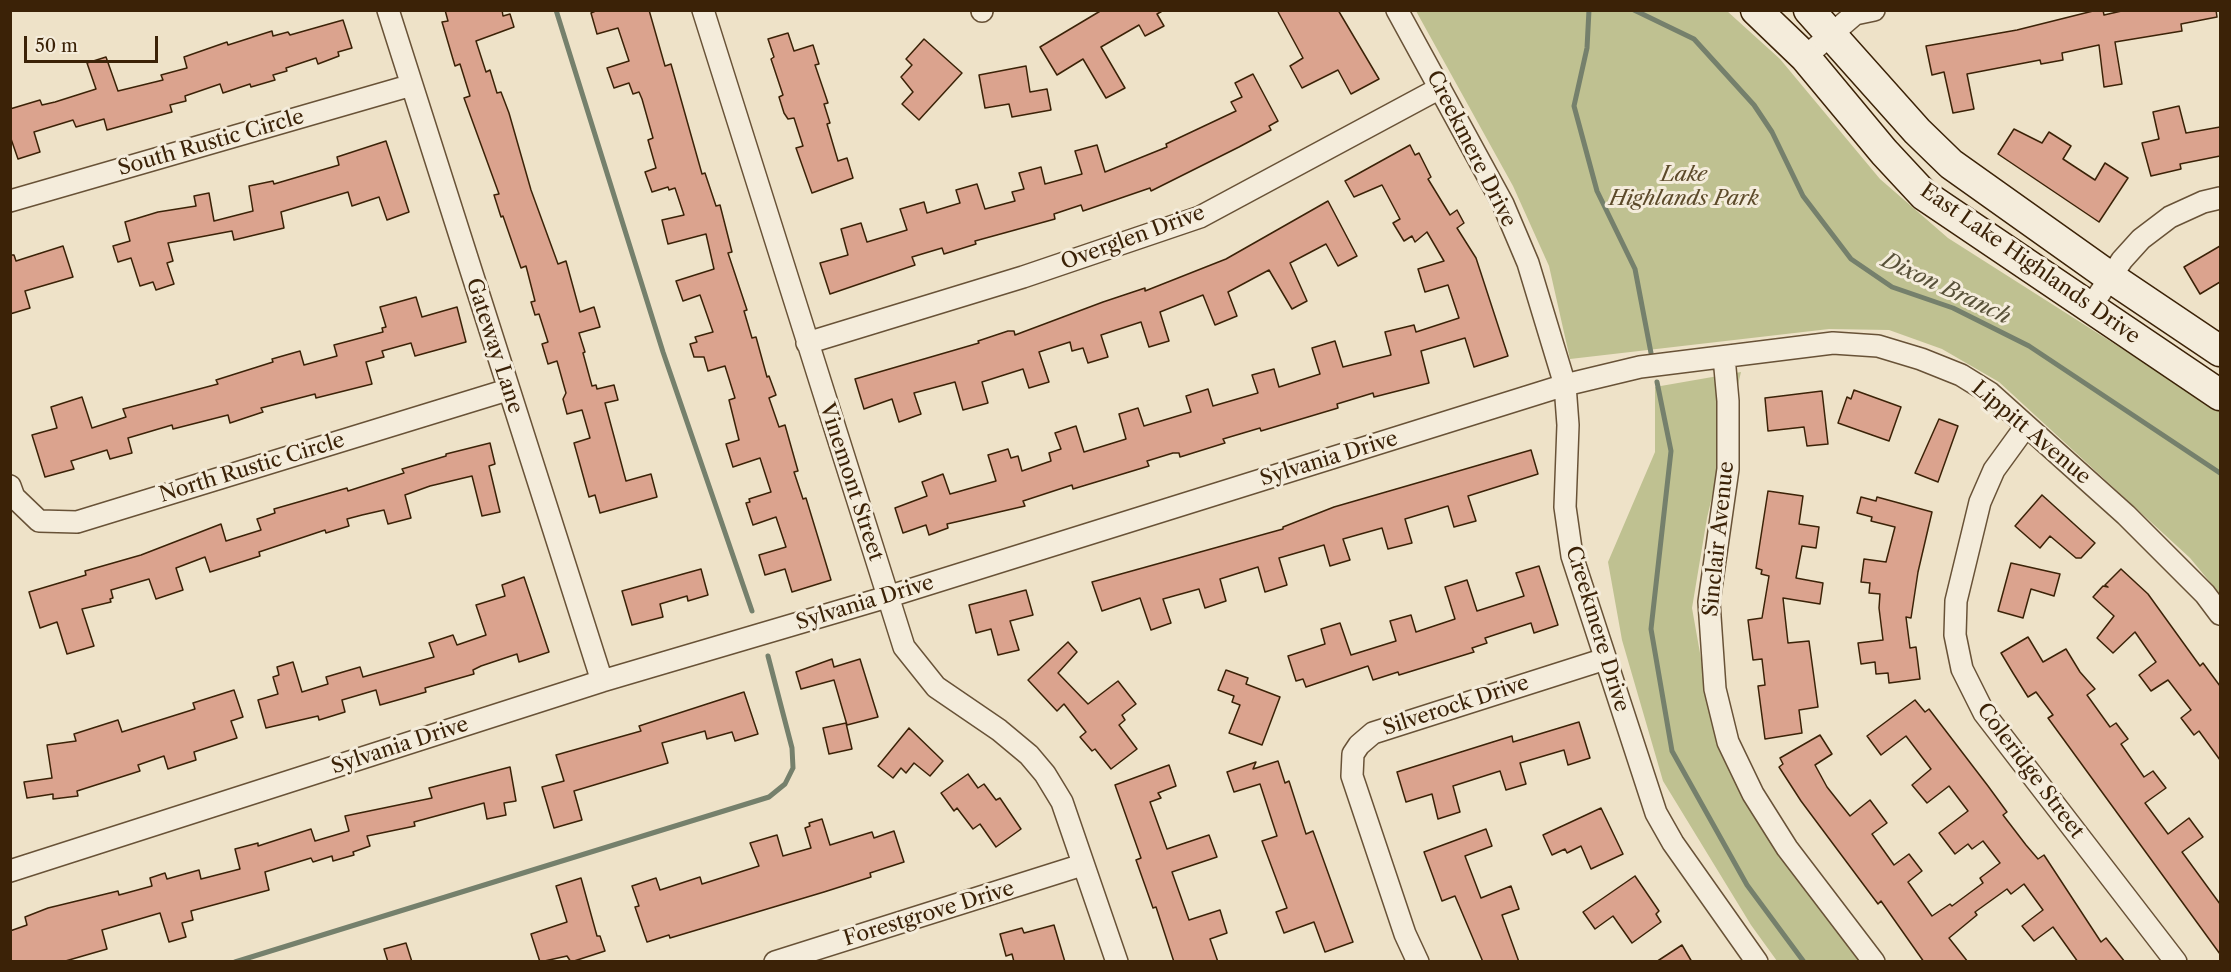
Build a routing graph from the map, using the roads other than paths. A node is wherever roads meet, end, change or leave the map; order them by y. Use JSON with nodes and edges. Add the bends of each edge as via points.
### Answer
{"nodes":[{"id":1,"x":388,"y":10,"type":"edge"},
{"id":2,"x":703,"y":10,"type":"edge"},
{"id":3,"x":1397,"y":10,"type":"edge"},
{"id":4,"x":1756,"y":10,"type":"edge"},
{"id":5,"x":1809,"y":10,"type":"edge"},
{"id":6,"x":1874,"y":10,"type":"edge"},
{"id":7,"x":1831,"y":32,"type":"junction"},
{"id":8,"x":1805,"y":57,"type":"junction"},
{"id":9,"x":412,"y":85,"type":"junction"},
{"id":10,"x":1440,"y":88,"type":"junction"},
{"id":11,"x":2220,"y":198,"type":"edge"},
{"id":12,"x":10,"y":201,"type":"edge"},
{"id":13,"x":2110,"y":277,"type":"junction"},
{"id":14,"x":2090,"y":308,"type":"junction"},
{"id":15,"x":807,"y":343,"type":"junction"},
{"id":16,"x":2220,"y":351,"type":"edge"},
{"id":17,"x":1724,"y":357,"type":"junction"},
{"id":18,"x":1564,"y":385,"type":"junction"},
{"id":19,"x":507,"y":390,"type":"junction"},
{"id":20,"x":2220,"y":394,"type":"edge"},
{"id":21,"x":2026,"y":426,"type":"junction"},
{"id":22,"x":10,"y":486,"type":"edge"},
{"id":23,"x":887,"y":597,"type":"junction"},
{"id":24,"x":2220,"y":614,"type":"edge"},
{"id":25,"x":1605,"y":659,"type":"junction"},
{"id":26,"x":602,"y":681,"type":"junction"},
{"id":27,"x":1082,"y":865,"type":"junction"},
{"id":28,"x":10,"y":871,"type":"edge"},
{"id":29,"x":775,"y":962,"type":"edge"},
{"id":30,"x":1117,"y":962,"type":"edge"},
{"id":31,"x":1418,"y":962,"type":"edge"},
{"id":32,"x":1757,"y":962,"type":"edge"},
{"id":33,"x":1874,"y":962,"type":"edge"},
{"id":34,"x":2176,"y":962,"type":"edge"}],
"edges":[{"from":1,"to":9,"type":"street","name":"Gateway Lane"},
{"from":2,"to":15,"type":"street","name":"Vinemont Street"},
{"from":3,"to":10,"type":"street","name":"Creekmere Drive"},
{"from":4,"to":8,"type":"main road","name":"East Lake Highlands Drive"},
{"from":5,"to":7,"type":"main road","name":"East Lake Highlands Drive"},
{"from":6,"to":7,"type":"street","via":[[1855,14]]},
{"from":7,"to":8,"type":"street"},
{"from":7,"to":13,"type":"main road","name":"East Lake Highlands Drive","via":[[1917,132],[1951,164]]},
{"from":8,"to":14,"type":"main road","name":"East Lake Highlands Drive","via":[[1924,195]]},
{"from":9,"to":12,"type":"street","name":"South Rustic Circle"},
{"from":9,"to":19,"type":"street","name":"Gateway Lane"},
{"from":10,"to":15,"type":"street","name":"Overglen Drive","via":[[1200,217],[1023,277]]},
{"from":10,"to":18,"type":"street","name":"Creekmere Drive","via":[[1503,204],[1528,263]]},
{"from":11,"to":13,"type":"street","via":[[2170,217],[2141,239]]},
{"from":13,"to":14,"type":"street"},
{"from":13,"to":16,"type":"main road","name":"East Lake Highlands Drive"},
{"from":14,"to":20,"type":"main road","name":"East Lake Highlands Drive"},
{"from":15,"to":23,"type":"street","name":"Vinemont Street"},
{"from":17,"to":18,"type":"street","name":"Sylvania Drive","via":[[1640,367]]},
{"from":17,"to":21,"type":"street","name":"Lippitt Avenue","via":[[1833,343],[1878,346],[1961,375],[1990,393]]},
{"from":17,"to":33,"type":"street","name":"Sinclair Avenue","via":[[1728,469],[1709,602],[1720,710],[1728,741],[1753,794],[1787,848]]},
{"from":18,"to":23,"type":"street","name":"Sylvania Drive"},
{"from":18,"to":25,"type":"street","name":"Creekmere Drive","via":[[1568,425],[1567,525],[1572,556]]},
{"from":19,"to":22,"type":"street","name":"North Rustic Circle","via":[[77,522],[39,521],[14,497]]},
{"from":19,"to":26,"type":"street","name":"Gateway Lane"},
{"from":21,"to":24,"type":"street","name":"Lippitt Avenue","via":[[2126,515]]},
{"from":21,"to":34,"type":"street","name":"Coleridge Street","via":[[1994,470],[1980,502],[1956,601],[1955,635],[1962,669],[1984,713]]},
{"from":23,"to":26,"type":"street","name":"Sylvania Drive"},
{"from":23,"to":27,"type":"street","name":"Vinemont Street","via":[[904,647],[936,687],[999,730],[1029,754],[1045,774],[1062,802]]},
{"from":25,"to":31,"type":"street","name":"Silverock Drive","via":[[1373,733],[1353,754],[1352,776]]},
{"from":25,"to":32,"type":"street","name":"Creekmere Drive","via":[[1656,813]]},
{"from":26,"to":28,"type":"street","name":"Sylvania Drive"},
{"from":27,"to":29,"type":"street","name":"Forestgrove Drive"},
{"from":27,"to":30,"type":"street","name":"Vinemont Street"}]}
